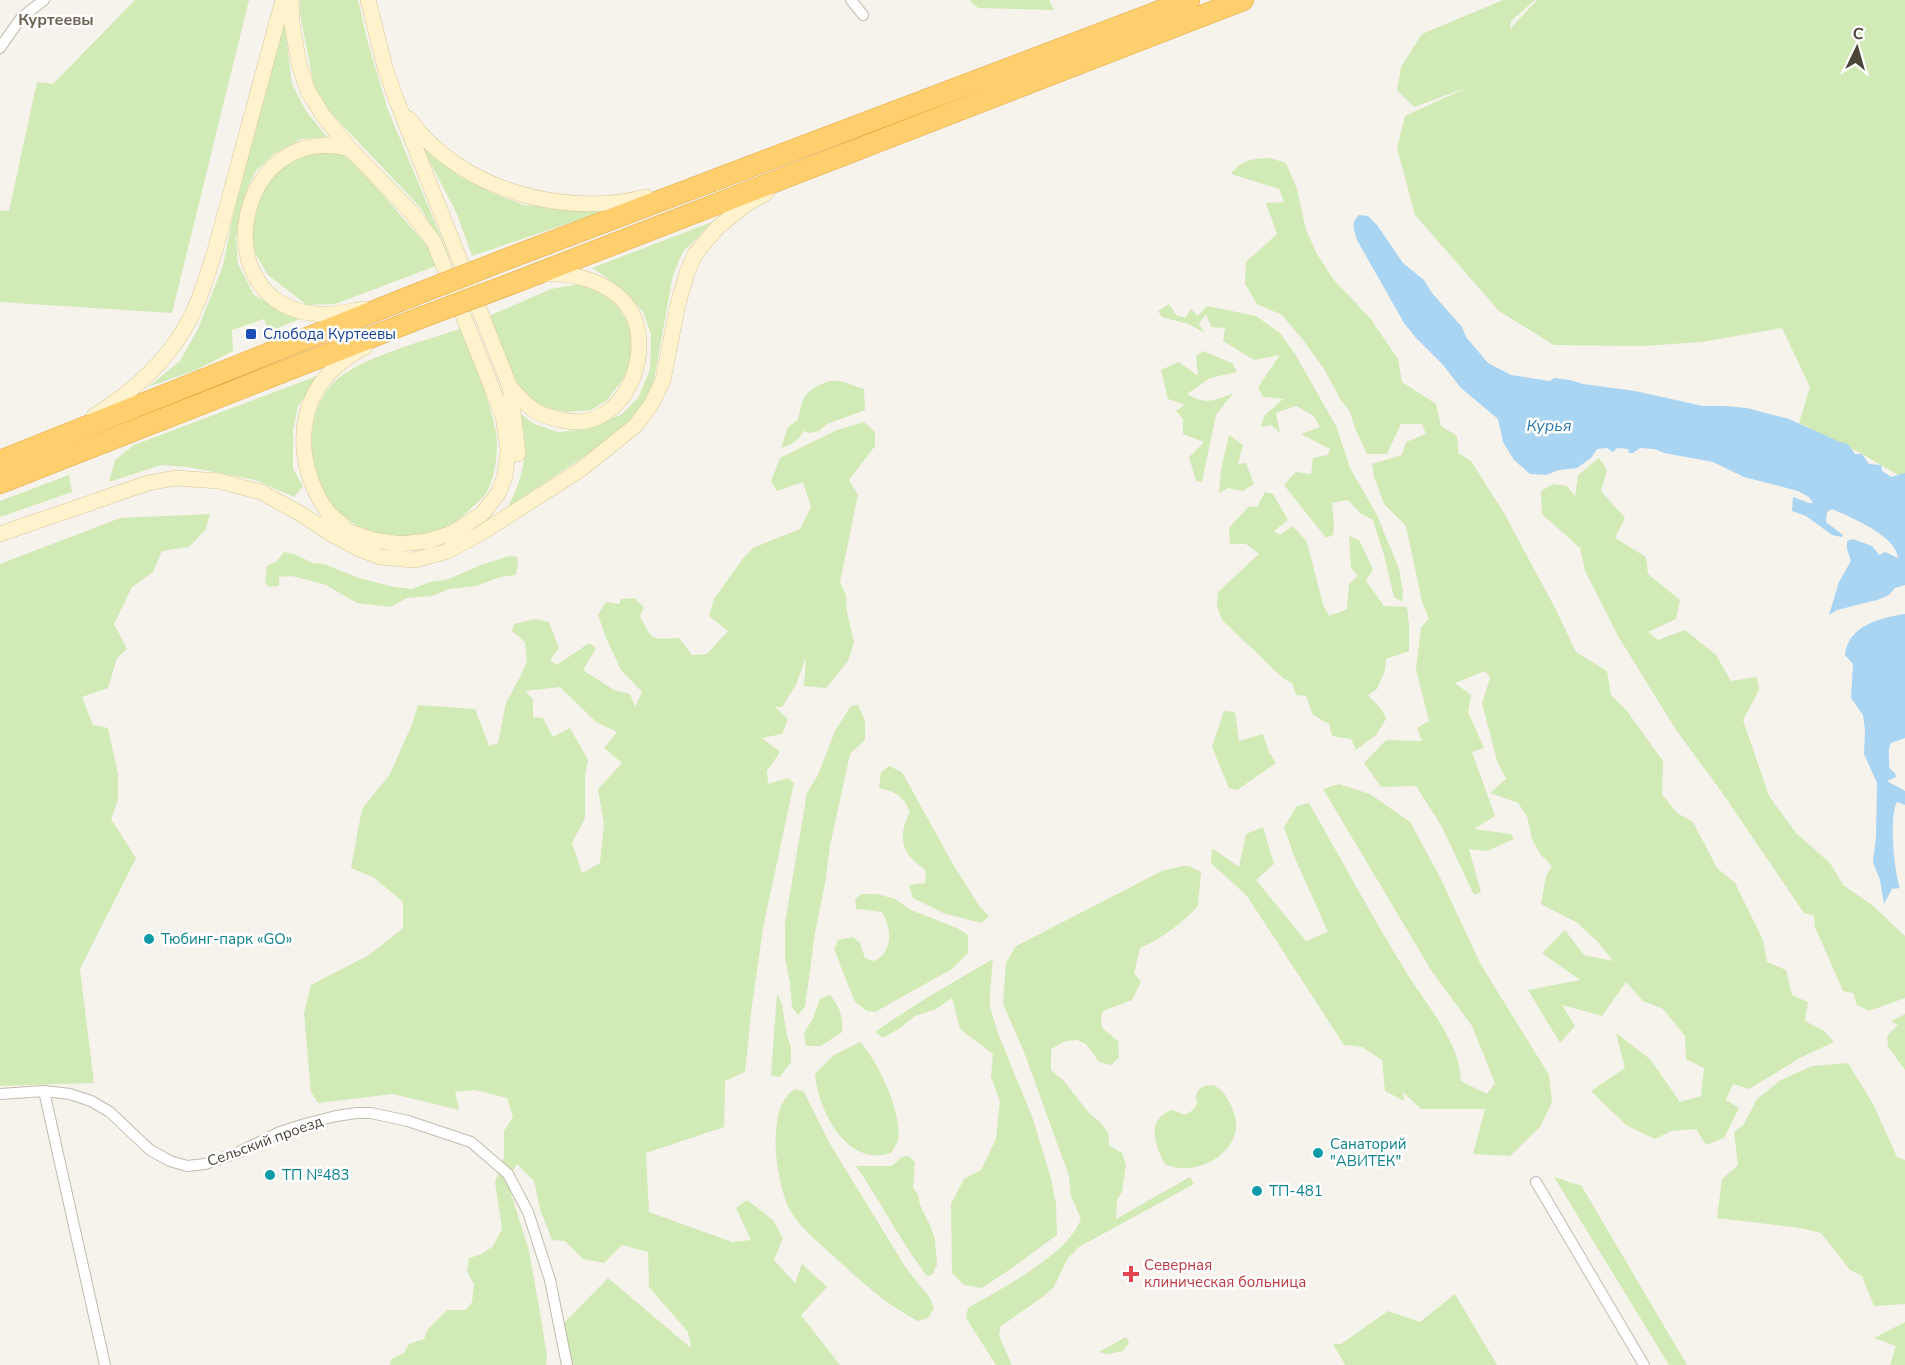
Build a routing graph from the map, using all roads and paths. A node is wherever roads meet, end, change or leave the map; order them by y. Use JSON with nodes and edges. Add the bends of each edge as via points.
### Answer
{"nodes":[{"id":1,"x":44,"y":0,"type":"edge"},
{"id":2,"x":283,"y":0,"type":"edge"},
{"id":3,"x":291,"y":0,"type":"edge"},
{"id":4,"x":368,"y":0,"type":"edge"},
{"id":5,"x":852,"y":0,"type":"edge"},
{"id":6,"x":1189,"y":0,"type":"edge"},
{"id":7,"x":1243,"y":0,"type":"edge"},
{"id":8,"x":863,"y":15,"type":"dead end"},
{"id":9,"x":0,"y":48,"type":"edge"},
{"id":10,"x":396,"y":99,"type":"junction"},
{"id":11,"x":350,"y":149,"type":"junction"},
{"id":12,"x":810,"y":167,"type":"junction"},
{"id":13,"x":719,"y":179,"type":"junction"},
{"id":14,"x":528,"y":277,"type":"junction"},
{"id":15,"x":383,"y":307,"type":"junction"},
{"id":16,"x":392,"y":328,"type":"junction"},
{"id":17,"x":510,"y":387,"type":"junction"},
{"id":18,"x":58,"y":438,"type":"junction"},
{"id":19,"x":0,"y":461,"type":"edge"},
{"id":20,"x":0,"y":483,"type":"edge"},
{"id":21,"x":302,"y":514,"type":"junction"},
{"id":22,"x":0,"y":534,"type":"edge"},
{"id":23,"x":478,"y":535,"type":"junction"},
{"id":24,"x":374,"y":540,"type":"junction"},
{"id":25,"x":44,"y":1091,"type":"junction"},
{"id":26,"x":0,"y":1094,"type":"edge"},
{"id":27,"x":1536,"y":1182,"type":"dead end"},
{"id":28,"x":105,"y":1365,"type":"edge"},
{"id":29,"x":567,"y":1365,"type":"edge"},
{"id":30,"x":1644,"y":1365,"type":"edge"}],
"edges":[{"from":1,"to":9,"type":"street","via":[[21,18]]},
{"from":2,"to":18,"type":"street","via":[[216,247],[187,325],[168,353],[123,398]]},
{"from":3,"to":11,"type":"street","via":[[299,64],[308,91]]},
{"from":4,"to":10,"type":"street"},
{"from":5,"to":8,"type":"street"},
{"from":6,"to":13,"type":"highway"},
{"from":7,"to":12,"type":"highway"},
{"from":10,"to":13,"type":"street","via":[[437,150],[457,164],[483,179],[540,199],[585,204],[627,202]]},
{"from":10,"to":17,"type":"street"},
{"from":11,"to":15,"type":"street","via":[[310,146],[276,163],[249,205],[245,248],[262,286],[275,298],[303,312]]},
{"from":11,"to":24,"type":"street","via":[[412,213],[434,242],[503,416],[508,449],[500,492],[482,514],[452,533],[428,541],[400,544]]},
{"from":12,"to":14,"type":"highway"},
{"from":12,"to":23,"type":"street","via":[[745,205],[717,228],[695,254],[678,303],[663,380],[635,426],[580,470]]},
{"from":13,"to":15,"type":"highway","bridge":true},
{"from":14,"to":16,"type":"highway","bridge":true},
{"from":14,"to":17,"type":"street","via":[[570,274],[602,284],[631,312],[637,325],[639,355],[620,401],[590,420],[575,422],[546,417],[527,406]]},
{"from":15,"to":18,"type":"highway"},
{"from":16,"to":20,"type":"highway"},
{"from":16,"to":24,"type":"street","via":[[327,376],[309,404],[303,436],[306,466],[326,512]]},
{"from":17,"to":23,"type":"street","via":[[518,453],[512,483],[501,508]]},
{"from":18,"to":19,"type":"highway"},
{"from":21,"to":22,"type":"street","via":[[240,485],[175,478],[148,483]]},
{"from":21,"to":23,"type":"street","via":[[357,549],[380,557],[414,560],[445,552]]},
{"from":21,"to":24,"type":"street"},
{"from":25,"to":26,"type":"street","name":"Сельский проезд"},
{"from":25,"to":28,"type":"street"},
{"from":25,"to":29,"type":"street","name":"Сельский проезд","via":[[91,1101],[110,1112],[150,1150],[187,1166],[237,1153],[305,1124],[357,1113],[408,1121],[471,1142],[508,1174],[528,1212],[550,1280]]},
{"from":27,"to":30,"type":"street"}]}
